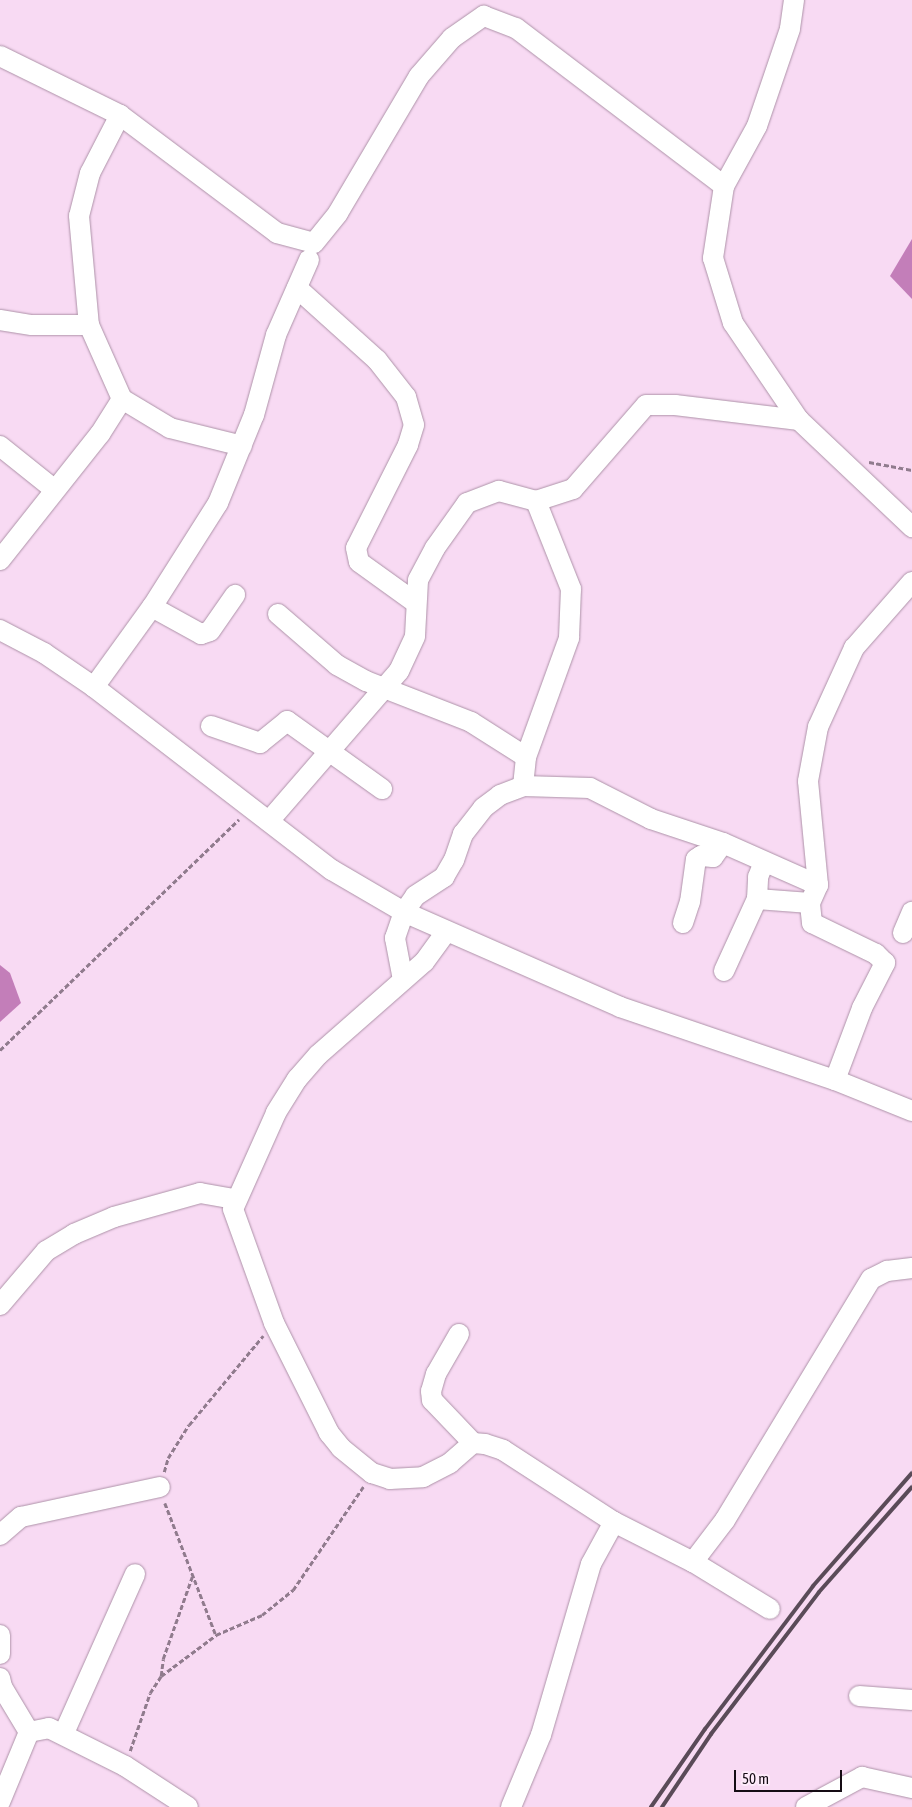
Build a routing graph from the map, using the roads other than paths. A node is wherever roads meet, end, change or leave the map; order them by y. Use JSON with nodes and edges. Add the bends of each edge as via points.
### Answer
{"nodes":[{"id":1,"x":794,"y":0,"type":"edge"},
{"id":2,"x":0,"y":56,"type":"edge"},
{"id":3,"x":120,"y":116,"type":"junction"},
{"id":4,"x":724,"y":186,"type":"junction"},
{"id":5,"x":309,"y":260,"type":"dead end"},
{"id":6,"x":297,"y":288,"type":"junction"},
{"id":7,"x":0,"y":320,"type":"edge"},
{"id":8,"x":89,"y":325,"type":"junction"},
{"id":9,"x":122,"y":399,"type":"junction"},
{"id":10,"x":799,"y":420,"type":"junction"},
{"id":11,"x":0,"y":446,"type":"edge"},
{"id":12,"x":242,"y":446,"type":"junction"},
{"id":13,"x":55,"y":490,"type":"junction"},
{"id":14,"x":536,"y":501,"type":"junction"},
{"id":15,"x":912,"y":527,"type":"edge"},
{"id":16,"x":0,"y":560,"type":"edge"},
{"id":17,"x":912,"y":582,"type":"edge"},
{"id":18,"x":235,"y":595,"type":"dead end"},
{"id":19,"x":416,"y":603,"type":"junction"},
{"id":20,"x":152,"y":607,"type":"junction"},
{"id":21,"x":278,"y":614,"type":"dead end"},
{"id":22,"x":0,"y":630,"type":"edge"},
{"id":23,"x":94,"y":687,"type":"junction"},
{"id":24,"x":385,"y":688,"type":"junction"},
{"id":25,"x":211,"y":726,"type":"dead end"},
{"id":26,"x":331,"y":751,"type":"junction"},
{"id":27,"x":526,"y":757,"type":"junction"},
{"id":28,"x":523,"y":786,"type":"junction"},
{"id":29,"x":382,"y":789,"type":"dead end"},
{"id":30,"x":269,"y":822,"type":"junction"},
{"id":31,"x":724,"y":843,"type":"junction"},
{"id":32,"x":764,"y":862,"type":"junction"},
{"id":33,"x":814,"y":894,"type":"junction"},
{"id":34,"x":757,"y":899,"type":"junction"},
{"id":35,"x":404,"y":912,"type":"junction"},
{"id":36,"x":912,"y":912,"type":"edge"},
{"id":37,"x":683,"y":923,"type":"dead end"},
{"id":38,"x":446,"y":932,"type":"junction"},
{"id":39,"x":903,"y":933,"type":"dead end"},
{"id":40,"x":724,"y":971,"type":"dead end"},
{"id":41,"x":403,"y":980,"type":"junction"},
{"id":42,"x":835,"y":1080,"type":"junction"},
{"id":43,"x":912,"y":1111,"type":"edge"},
{"id":44,"x":235,"y":1199,"type":"junction"},
{"id":45,"x":912,"y":1268,"type":"edge"},
{"id":46,"x":0,"y":1305,"type":"edge"},
{"id":47,"x":459,"y":1334,"type":"dead end"},
{"id":48,"x":473,"y":1443,"type":"junction"},
{"id":49,"x":160,"y":1487,"type":"road end"},
{"id":50,"x":614,"y":1522,"type":"junction"},
{"id":51,"x":0,"y":1535,"type":"edge"},
{"id":52,"x":693,"y":1562,"type":"junction"},
{"id":53,"x":135,"y":1574,"type":"dead end"},
{"id":54,"x":770,"y":1609,"type":"dead end"},
{"id":55,"x":0,"y":1635,"type":"edge"},
{"id":56,"x":0,"y":1654,"type":"edge"},
{"id":57,"x":0,"y":1678,"type":"edge"},
{"id":58,"x":859,"y":1696,"type":"dead end"},
{"id":59,"x":912,"y":1700,"type":"edge"},
{"id":60,"x":29,"y":1732,"type":"junction"},
{"id":61,"x":64,"y":1733,"type":"junction"},
{"id":62,"x":912,"y":1788,"type":"edge"},
{"id":63,"x":0,"y":1802,"type":"edge"},
{"id":64,"x":186,"y":1807,"type":"edge"},
{"id":65,"x":511,"y":1807,"type":"edge"},
{"id":66,"x":806,"y":1807,"type":"edge"}],
"edges":[{"from":1,"to":4,"type":"street","via":[[790,29],[757,126]]},
{"from":2,"to":3,"type":"street"},
{"from":3,"to":4,"type":"street","via":[[149,134],[277,233],[314,243],[338,213],[419,76],[452,38],[484,16],[516,28]]},
{"from":3,"to":8,"type":"street","via":[[90,173],[79,216]]},
{"from":4,"to":10,"type":"street","via":[[713,258],[730,314]]},
{"from":5,"to":6,"type":"street"},
{"from":6,"to":12,"type":"street","via":[[276,335]]},
{"from":6,"to":19,"type":"street","via":[[377,360],[406,396],[414,424],[408,445],[356,548],[359,562]]},
{"from":7,"to":8,"type":"street","via":[[32,325]]},
{"from":8,"to":9,"type":"street"},
{"from":9,"to":12,"type":"street","via":[[170,428]]},
{"from":9,"to":13,"type":"street","via":[[100,434]]},
{"from":10,"to":14,"type":"street","via":[[646,405],[573,488]]},
{"from":10,"to":15,"type":"street"},
{"from":11,"to":13,"type":"street"},
{"from":12,"to":20,"type":"street","via":[[218,503]]},
{"from":13,"to":16,"type":"street"},
{"from":14,"to":19,"type":"street","via":[[499,491],[467,503],[435,548],[418,580]]},
{"from":14,"to":27,"type":"street","via":[[571,589],[568,638]]},
{"from":17,"to":33,"type":"street","via":[[854,648],[818,727],[808,780]]},
{"from":18,"to":20,"type":"street","via":[[210,631],[200,634]]},
{"from":19,"to":24,"type":"street","via":[[415,636],[399,671]]},
{"from":20,"to":23,"type":"street"},
{"from":21,"to":24,"type":"street","via":[[337,665]]},
{"from":22,"to":23,"type":"street","via":[[44,653]]},
{"from":23,"to":30,"type":"street"},
{"from":24,"to":26,"type":"street"},
{"from":24,"to":27,"type":"street","via":[[471,722]]},
{"from":25,"to":26,"type":"street","via":[[260,743],[287,721]]},
{"from":26,"to":29,"type":"street"},
{"from":26,"to":30,"type":"street"},
{"from":27,"to":28,"type":"street"},
{"from":28,"to":31,"type":"street","via":[[590,788],[651,819]]},
{"from":28,"to":35,"type":"street","via":[[500,795],[483,808],[463,834],[444,877],[415,896]]},
{"from":30,"to":35,"type":"street","via":[[332,870]]},
{"from":31,"to":32,"type":"street"},
{"from":31,"to":37,"type":"street","via":[[713,856],[696,859],[690,902]]},
{"from":32,"to":33,"type":"street"},
{"from":32,"to":34,"type":"street","via":[[758,877]]},
{"from":33,"to":34,"type":"street"},
{"from":33,"to":42,"type":"street","via":[[812,923],[876,954],[885,963],[862,1008]]},
{"from":34,"to":40,"type":"street"},
{"from":35,"to":38,"type":"street"},
{"from":35,"to":41,"type":"street","via":[[395,938]]},
{"from":36,"to":39,"type":"street"},
{"from":38,"to":41,"type":"street","via":[[424,962]]},
{"from":38,"to":42,"type":"street","via":[[654,1020]]},
{"from":41,"to":44,"type":"street","via":[[318,1055],[297,1079],[276,1113]]},
{"from":42,"to":43,"type":"street"},
{"from":44,"to":46,"type":"street","via":[[200,1193],[114,1217],[74,1234],[46,1251]]},
{"from":44,"to":48,"type":"street","via":[[235,1222],[274,1323],[330,1433],[341,1448],[372,1473],[390,1478],[423,1477],[450,1463]]},
{"from":45,"to":52,"type":"street","via":[[886,1270],[871,1279],[724,1520]]},
{"from":47,"to":48,"type":"street","via":[[430,1391],[432,1400]]},
{"from":48,"to":50,"type":"street","via":[[504,1450]]},
{"from":49,"to":51,"type":"street","via":[[21,1517]]},
{"from":50,"to":52,"type":"street"},
{"from":50,"to":65,"type":"street","via":[[584,1585],[541,1735]]},
{"from":52,"to":54,"type":"street"},
{"from":53,"to":61,"type":"street"},
{"from":55,"to":56,"type":"street"},
{"from":57,"to":60,"type":"street"},
{"from":58,"to":59,"type":"street"},
{"from":60,"to":61,"type":"street","via":[[49,1728]]},
{"from":60,"to":63,"type":"street"},
{"from":61,"to":64,"type":"street","via":[[124,1766]]},
{"from":62,"to":66,"type":"street","via":[[862,1776]]}]}
